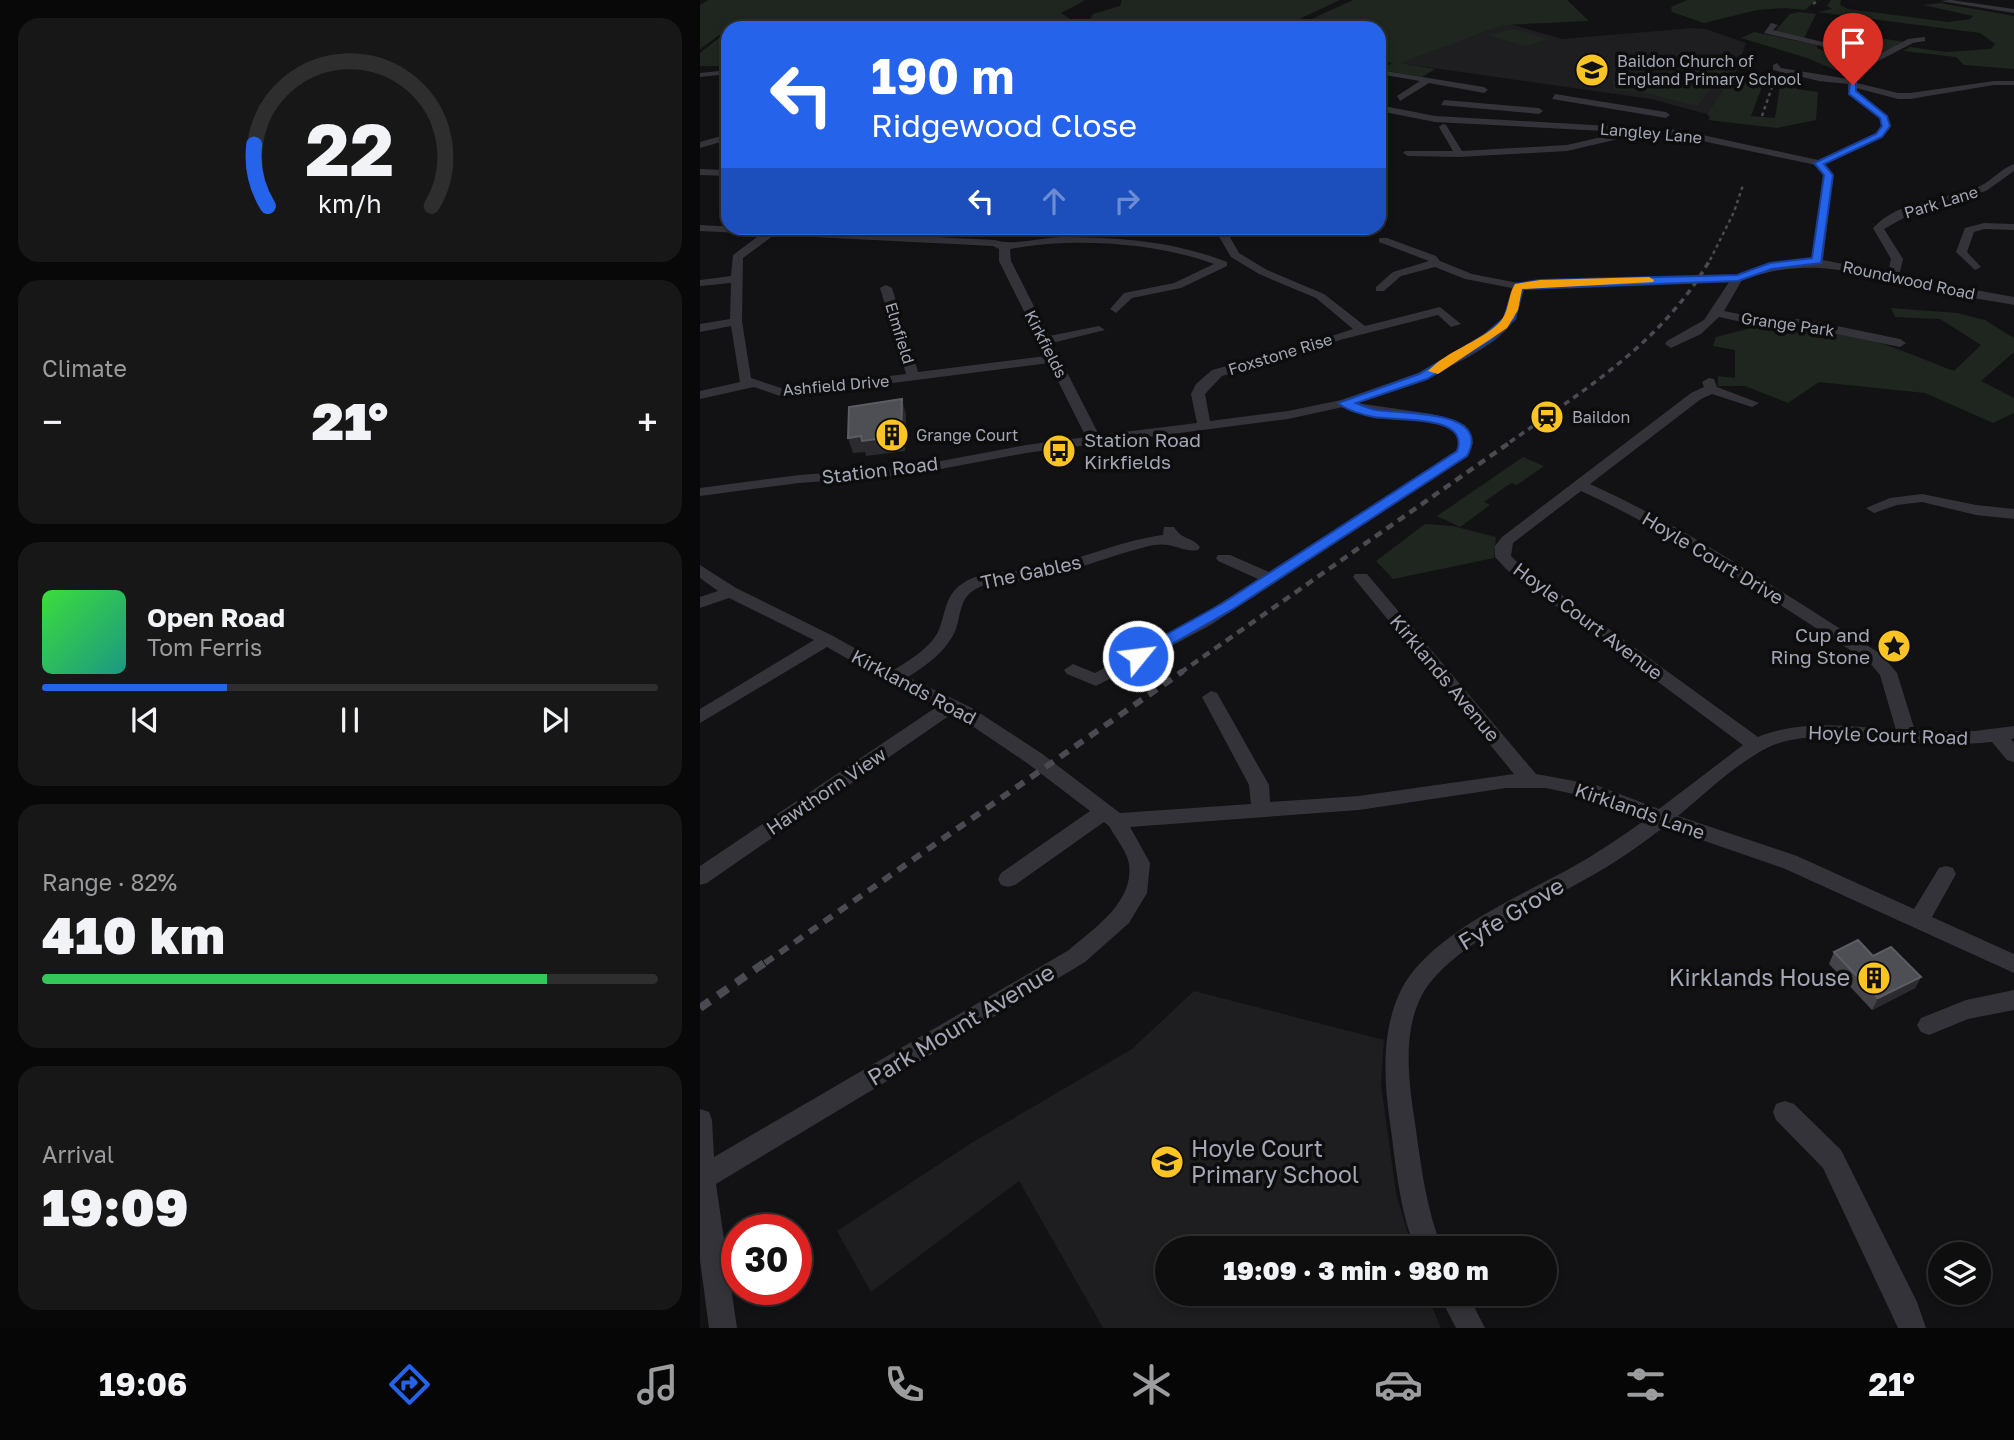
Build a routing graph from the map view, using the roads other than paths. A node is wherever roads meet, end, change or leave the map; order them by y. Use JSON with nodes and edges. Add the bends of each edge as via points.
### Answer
{"nodes":[{"id":1,"x":1993,"y":0,"type":"edge"},
{"id":2,"x":1943,"y":1,"type":"edge"},
{"id":3,"x":2014,"y":5,"type":"edge"},
{"id":4,"x":2014,"y":11,"type":"edge"},
{"id":5,"x":1774,"y":25,"type":"dead end"},
{"id":6,"x":1849,"y":26,"type":"dead end"},
{"id":7,"x":1922,"y":39,"type":"dead end"},
{"id":8,"x":1825,"y":45,"type":"junction"},
{"id":9,"x":1777,"y":65,"type":"dead end"},
{"id":10,"x":1868,"y":65,"type":"junction"},
{"id":11,"x":721,"y":73,"type":"edge"},
{"id":12,"x":1386,"y":73,"type":"edge"},
{"id":13,"x":700,"y":75,"type":"edge"},
{"id":14,"x":1428,"y":80,"type":"junction"},
{"id":15,"x":2014,"y":83,"type":"edge"},
{"id":16,"x":1852,"y":84,"type":"junction"},
{"id":17,"x":1567,"y":87,"type":"dead end"},
{"id":18,"x":1478,"y":88,"type":"dead end"},
{"id":19,"x":1421,"y":96,"type":"dead end"},
{"id":20,"x":1555,"y":97,"type":"junction"},
{"id":21,"x":1444,"y":103,"type":"dead end"},
{"id":22,"x":1386,"y":109,"type":"edge"},
{"id":23,"x":1539,"y":111,"type":"junction"},
{"id":24,"x":1666,"y":115,"type":"dead end"},
{"id":25,"x":1534,"y":125,"type":"junction"},
{"id":26,"x":1443,"y":127,"type":"dead end"},
{"id":27,"x":1633,"y":130,"type":"junction"},
{"id":28,"x":721,"y":139,"type":"edge"},
{"id":29,"x":700,"y":145,"type":"edge"},
{"id":30,"x":1408,"y":153,"type":"dead end"},
{"id":31,"x":1459,"y":154,"type":"junction"},
{"id":32,"x":1819,"y":163,"type":"junction"},
{"id":33,"x":2014,"y":167,"type":"edge"},
{"id":34,"x":700,"y":172,"type":"edge"},
{"id":35,"x":721,"y":173,"type":"edge"},
{"id":36,"x":700,"y":217,"type":"edge"},
{"id":37,"x":721,"y":218,"type":"edge"},
{"id":38,"x":2014,"y":226,"type":"edge"},
{"id":39,"x":700,"y":228,"type":"edge"},
{"id":40,"x":721,"y":229,"type":"edge"},
{"id":41,"x":767,"y":235,"type":"edge"},
{"id":42,"x":877,"y":235,"type":"edge"},
{"id":43,"x":1223,"y":235,"type":"edge"},
{"id":44,"x":1383,"y":240,"type":"dead end"},
{"id":45,"x":1004,"y":247,"type":"junction"},
{"id":46,"x":1817,"y":261,"type":"junction"},
{"id":47,"x":1436,"y":263,"type":"junction"},
{"id":48,"x":1975,"y":267,"type":"dead end"},
{"id":49,"x":1738,"y":278,"type":"junction"},
{"id":50,"x":1893,"y":278,"type":"junction"},
{"id":51,"x":736,"y":279,"type":"junction"},
{"id":52,"x":700,"y":283,"type":"edge"},
{"id":53,"x":1518,"y":286,"type":"junction"},
{"id":54,"x":886,"y":288,"type":"dead end"},
{"id":55,"x":1380,"y":289,"type":"dead end"},
{"id":56,"x":2014,"y":301,"type":"edge"},
{"id":57,"x":1116,"y":309,"type":"dead end"},
{"id":58,"x":1717,"y":313,"type":"junction"},
{"id":59,"x":736,"y":321,"type":"junction"},
{"id":60,"x":1455,"y":324,"type":"dead end"},
{"id":61,"x":700,"y":328,"type":"edge"},
{"id":62,"x":1099,"y":330,"type":"dead end"},
{"id":63,"x":1362,"y":330,"type":"junction"},
{"id":64,"x":1044,"y":341,"type":"junction"},
{"id":65,"x":1900,"y":343,"type":"dead end"},
{"id":66,"x":1671,"y":344,"type":"dead end"},
{"id":67,"x":1053,"y":359,"type":"junction"},
{"id":68,"x":913,"y":377,"type":"junction"},
{"id":69,"x":756,"y":383,"type":"junction"},
{"id":70,"x":700,"y":396,"type":"edge"},
{"id":71,"x":1344,"y":403,"type":"junction"},
{"id":72,"x":1752,"y":403,"type":"dead end"},
{"id":73,"x":1203,"y":426,"type":"junction"},
{"id":74,"x":1094,"y":440,"type":"junction"},
{"id":75,"x":1580,"y":485,"type":"junction"},
{"id":76,"x":700,"y":492,"type":"edge"},
{"id":77,"x":1874,"y":509,"type":"dead end"},
{"id":78,"x":2014,"y":514,"type":"edge"},
{"id":79,"x":1192,"y":547,"type":"dead end"},
{"id":80,"x":1224,"y":558,"type":"dead end"},
{"id":81,"x":700,"y":570,"type":"edge"},
{"id":82,"x":1361,"y":577,"type":"dead end"},
{"id":83,"x":1269,"y":578,"type":"junction"},
{"id":84,"x":730,"y":592,"type":"junction"},
{"id":85,"x":700,"y":603,"type":"edge"},
{"id":86,"x":827,"y":640,"type":"junction"},
{"id":87,"x":1073,"y":670,"type":"dead end"},
{"id":88,"x":894,"y":678,"type":"junction"},
{"id":89,"x":1211,"y":697,"type":"dead end"},
{"id":90,"x":951,"y":706,"type":"junction"},
{"id":91,"x":700,"y":717,"type":"edge"},
{"id":92,"x":2006,"y":734,"type":"edge"},
{"id":93,"x":1908,"y":737,"type":"junction"},
{"id":94,"x":1757,"y":746,"type":"junction"},
{"id":95,"x":2014,"y":755,"type":"edge"},
{"id":96,"x":1529,"y":779,"type":"junction"},
{"id":97,"x":1261,"y":810,"type":"junction"},
{"id":98,"x":1109,"y":817,"type":"junction"},
{"id":99,"x":1663,"y":819,"type":"junction"},
{"id":100,"x":1946,"y":874,"type":"dead end"},
{"id":101,"x":700,"y":877,"type":"edge"},
{"id":102,"x":1008,"y":879,"type":"dead end"},
{"id":103,"x":1918,"y":921,"type":"junction"},
{"id":104,"x":2014,"y":964,"type":"edge"},
{"id":105,"x":2014,"y":1000,"type":"edge"},
{"id":106,"x":1928,"y":1025,"type":"dead end"},
{"id":107,"x":1785,"y":1112,"type":"dead end"},
{"id":108,"x":700,"y":1120,"type":"edge"},
{"id":109,"x":701,"y":1179,"type":"edge"},
{"id":110,"x":1423,"y":1236,"type":"edge"},
{"id":111,"x":1459,"y":1306,"type":"edge"},
{"id":112,"x":723,"y":1328,"type":"edge"},
{"id":113,"x":1471,"y":1328,"type":"edge"},
{"id":114,"x":1912,"y":1328,"type":"edge"}],
"edges":[{"from":1,"to":3,"type":"street"},
{"from":2,"to":4,"type":"street"},
{"from":5,"to":8,"type":"street","via":[[1767,31]]},
{"from":6,"to":8,"type":"street"},
{"from":7,"to":10,"type":"street"},
{"from":8,"to":10,"type":"street"},
{"from":9,"to":16,"type":"street","via":[[1777,70]]},
{"from":10,"to":16,"type":"street","via":[[1853,71]]},
{"from":11,"to":13,"type":"street"},
{"from":12,"to":14,"type":"street"},
{"from":14,"to":18,"type":"street"},
{"from":14,"to":19,"type":"street","via":[[1404,96]]},
{"from":15,"to":16,"type":"street","via":[[1910,96]]},
{"from":16,"to":32,"type":"street","via":[[1852,92],[1884,117],[1886,126],[1879,135]]},
{"from":17,"to":20,"type":"street"},
{"from":20,"to":23,"type":"street"},
{"from":20,"to":24,"type":"street"},
{"from":21,"to":23,"type":"street"},
{"from":22,"to":25,"type":"street","name":"Langley Lane","via":[[1435,119]]},
{"from":23,"to":25,"type":"street"},
{"from":25,"to":27,"type":"street","name":"Langley Lane"},
{"from":26,"to":31,"type":"street"},
{"from":27,"to":31,"type":"street","via":[[1567,148]]},
{"from":27,"to":32,"type":"street","name":"Langley Lane","via":[[1679,133]]},
{"from":28,"to":29,"type":"street"},
{"from":30,"to":31,"type":"street"},
{"from":32,"to":46,"type":"street","via":[[1828,175]]},
{"from":33,"to":50,"type":"street","name":"Park Lane","via":[[1985,188],[1886,220],[1878,229],[1897,259]]},
{"from":34,"to":35,"type":"street"},
{"from":36,"to":37,"type":"street"},
{"from":38,"to":48,"type":"street","via":[[1969,230],[1961,252]]},
{"from":39,"to":40,"type":"street"},
{"from":41,"to":51,"type":"street","name":"Ashfield Drive","via":[[737,257]]},
{"from":42,"to":45,"type":"street"},
{"from":43,"to":63,"type":"street","via":[[1235,255],[1320,296]]},
{"from":44,"to":47,"type":"street","name":"Roundwood Road"},
{"from":45,"to":57,"type":"street","via":[[1044,241],[1097,242],[1162,248],[1223,264],[1177,286],[1128,295]]},
{"from":45,"to":64,"type":"street","name":"Kirkfields","via":[[1005,261]]},
{"from":46,"to":49,"type":"street","name":"Roundwood Road","via":[[1770,266]]},
{"from":46,"to":50,"type":"street","name":"Roundwood Road"},
{"from":47,"to":53,"type":"street","name":"Roundwood Road","via":[[1469,278]]},
{"from":47,"to":55,"type":"street","via":[[1397,274]]},
{"from":49,"to":53,"type":"street","name":"Roundwood Road"},
{"from":49,"to":58,"type":"street","name":"Grange Park"},
{"from":50,"to":56,"type":"street","name":"Roundwood Road"},
{"from":51,"to":52,"type":"street"},
{"from":51,"to":59,"type":"street","name":"Ashfield Drive"},
{"from":53,"to":71,"type":"street","name":"Station Road","via":[[1509,319],[1488,338],[1444,366]]},
{"from":54,"to":68,"type":"street","name":"Elmfield"},
{"from":58,"to":65,"type":"street","name":"Grange Park","via":[[1769,324],[1803,323]]},
{"from":58,"to":66,"type":"street","name":"Grange Park","via":[[1704,327]]},
{"from":59,"to":61,"type":"street"},
{"from":59,"to":69,"type":"street","name":"Ashfield Drive","via":[[745,380]]},
{"from":60,"to":63,"type":"street","via":[[1440,311]]},
{"from":62,"to":64,"type":"street"},
{"from":63,"to":73,"type":"street","name":"Foxstone Rise","via":[[1217,373],[1198,394]]},
{"from":64,"to":67,"type":"street","name":"Kirkfields"},
{"from":67,"to":68,"type":"street","name":"Ashfield Drive"},
{"from":67,"to":74,"type":"street","name":"Kirkfields"},
{"from":68,"to":69,"type":"street","name":"Ashfield Drive","via":[[783,393]]},
{"from":69,"to":70,"type":"street"},
{"from":71,"to":73,"type":"street","name":"Station Road"},
{"from":71,"to":83,"type":"street","via":[[1374,414],[1444,421],[1460,428],[1466,443],[1452,461]]},
{"from":72,"to":75,"type":"street","name":"Hoyle Court Avenue","via":[[1710,386]]},
{"from":73,"to":74,"type":"street","name":"Station Road"},
{"from":74,"to":76,"type":"street","name":"Station Road","via":[[965,458],[909,471]]},
{"from":75,"to":93,"type":"street","name":"Hoyle Court Drive","via":[[1622,503],[1875,658],[1888,673]]},
{"from":75,"to":94,"type":"street","name":"Hoyle Court Avenue","via":[[1507,540],[1503,556]]},
{"from":77,"to":78,"type":"street","via":[[1922,498]]},
{"from":79,"to":88,"type":"street","name":"The Gables","via":[[1170,533],[1060,568],[990,577],[960,594],[944,636],[923,659]]},
{"from":80,"to":83,"type":"street"},
{"from":81,"to":84,"type":"street","name":"Kirklands Road"},
{"from":82,"to":96,"type":"street","name":"Kirklands Avenue"},
{"from":83,"to":87,"type":"street","via":[[1203,621],[1096,680]]},
{"from":84,"to":85,"type":"street"},
{"from":84,"to":86,"type":"street","name":"Kirklands Road"},
{"from":86,"to":88,"type":"street","name":"Kirklands Road"},
{"from":86,"to":91,"type":"street"},
{"from":88,"to":90,"type":"street","name":"Kirklands Road"},
{"from":89,"to":97,"type":"street","via":[[1259,785]]},
{"from":90,"to":98,"type":"street","name":"Kirklands Road","via":[[1034,758]]},
{"from":90,"to":101,"type":"street","name":"Hawthorn View"},
{"from":92,"to":93,"type":"street","name":"Hoyle Court Road","via":[[1961,739]]},
{"from":92,"to":95,"type":"street"},
{"from":93,"to":94,"type":"street","name":"Hoyle Court Road","via":[[1797,732]]},
{"from":94,"to":99,"type":"street","name":"Hoyle Court Road"},
{"from":96,"to":97,"type":"street","name":"Kirklands Lane","via":[[1359,803]]},
{"from":96,"to":99,"type":"street","name":"Kirklands Lane","via":[[1595,792]]},
{"from":97,"to":98,"type":"street","name":"Kirklands Lane"},
{"from":98,"to":102,"type":"street"},
{"from":98,"to":109,"type":"street","name":"Park Mount Avenue","via":[[1140,863],[1136,892],[1121,917],[1077,956]]},
{"from":99,"to":103,"type":"street","name":"Kirklands Lane","via":[[1790,862]]},
{"from":99,"to":110,"type":"street","name":"Fyfe Grove","via":[[1580,873],[1476,929],[1418,980],[1403,1016],[1396,1054],[1408,1166]]},
{"from":100,"to":103,"type":"street"},
{"from":103,"to":104,"type":"street","name":"Kirklands Lane"},
{"from":105,"to":106,"type":"street","via":[[1966,1010]]},
{"from":107,"to":114,"type":"street","via":[[1832,1159]]},
{"from":108,"to":109,"type":"street"},
{"from":109,"to":112,"type":"street"},
{"from":111,"to":113,"type":"street"}]}
